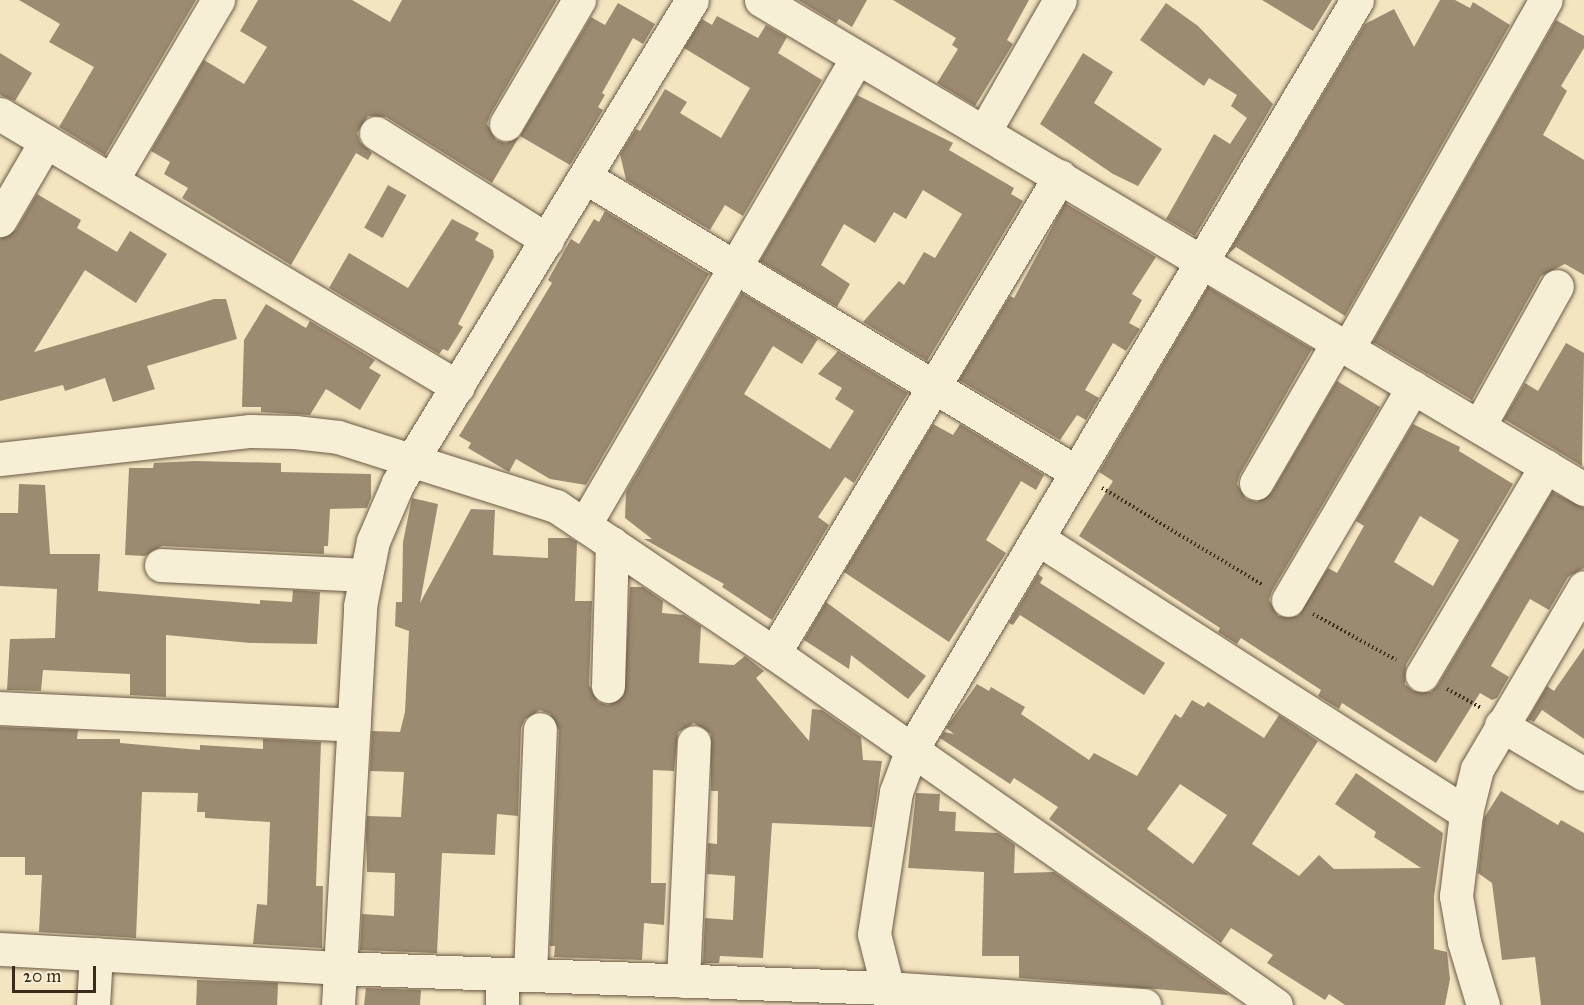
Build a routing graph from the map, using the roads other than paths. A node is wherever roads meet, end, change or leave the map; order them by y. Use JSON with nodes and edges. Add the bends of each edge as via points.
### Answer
{"nodes":[{"id":1,"x":218,"y":0,"type":"edge"},
{"id":2,"x":579,"y":0,"type":"edge"},
{"id":3,"x":692,"y":0,"type":"edge"},
{"id":4,"x":761,"y":0,"type":"edge"},
{"id":5,"x":1060,"y":0,"type":"edge"},
{"id":6,"x":1357,"y":0,"type":"edge"},
{"id":7,"x":1546,"y":0,"type":"edge"},
{"id":8,"x":857,"y":58,"type":"junction"},
{"id":9,"x":0,"y":114,"type":"edge"},
{"id":10,"x":506,"y":124,"type":"dead end"},
{"id":11,"x":984,"y":132,"type":"junction"},
{"id":12,"x":376,"y":133,"type":"dead end"},
{"id":13,"x":46,"y":141,"type":"junction"},
{"id":14,"x":1060,"y":176,"type":"junction"},
{"id":15,"x":585,"y":177,"type":"junction"},
{"id":16,"x":112,"y":180,"type":"junction"},
{"id":17,"x":0,"y":220,"type":"edge"},
{"id":18,"x":547,"y":240,"type":"junction"},
{"id":19,"x":1201,"y":261,"type":"junction"},
{"id":20,"x":736,"y":266,"type":"junction"},
{"id":21,"x":1557,"y":286,"type":"dead end"},
{"id":22,"x":1343,"y":345,"type":"junction"},
{"id":23,"x":934,"y":386,"type":"junction"},
{"id":24,"x":458,"y":387,"type":"junction"},
{"id":25,"x":1413,"y":387,"type":"junction"},
{"id":26,"x":1479,"y":426,"type":"junction"},
{"id":27,"x":0,"y":459,"type":"edge"},
{"id":28,"x":414,"y":460,"type":"junction"},
{"id":29,"x":1546,"y":466,"type":"junction"},
{"id":30,"x":1076,"y":472,"type":"junction"},
{"id":31,"x":1256,"y":483,"type":"dead end"},
{"id":32,"x":1584,"y":489,"type":"edge"},
{"id":33,"x":585,"y":524,"type":"junction"},
{"id":34,"x":1038,"y":538,"type":"junction"},
{"id":35,"x":612,"y":543,"type":"junction"},
{"id":36,"x":161,"y":565,"type":"dead end"},
{"id":37,"x":364,"y":575,"type":"junction"},
{"id":38,"x":1584,"y":587,"type":"edge"},
{"id":39,"x":1288,"y":600,"type":"dead end"},
{"id":40,"x":774,"y":653,"type":"junction"},
{"id":41,"x":1422,"y":675,"type":"dead end"},
{"id":42,"x":608,"y":686,"type":"dead end"},
{"id":43,"x":0,"y":708,"type":"edge"},
{"id":44,"x":354,"y":725,"type":"junction"},
{"id":45,"x":1501,"y":725,"type":"junction"},
{"id":46,"x":540,"y":729,"type":"dead end"},
{"id":47,"x":694,"y":742,"type":"dead end"},
{"id":48,"x":912,"y":749,"type":"junction"},
{"id":49,"x":1584,"y":774,"type":"edge"},
{"id":50,"x":1466,"y":813,"type":"junction"},
{"id":51,"x":0,"y":948,"type":"edge"},
{"id":52,"x":96,"y":954,"type":"junction"},
{"id":53,"x":339,"y":968,"type":"junction"},
{"id":54,"x":683,"y":981,"type":"junction"},
{"id":55,"x":511,"y":985,"type":"edge"},
{"id":56,"x":742,"y":994,"type":"edge"},
{"id":57,"x":890,"y":997,"type":"edge"},
{"id":58,"x":93,"y":1005,"type":"edge"},
{"id":59,"x":338,"y":1005,"type":"edge"},
{"id":60,"x":1144,"y":1005,"type":"edge"},
{"id":61,"x":1276,"y":1005,"type":"edge"},
{"id":62,"x":1483,"y":1005,"type":"edge"}],
"edges":[{"from":1,"to":16,"type":"street"},
{"from":2,"to":10,"type":"street"},
{"from":3,"to":15,"type":"street"},
{"from":4,"to":8,"type":"street"},
{"from":5,"to":11,"type":"street"},
{"from":6,"to":19,"type":"street"},
{"from":7,"to":22,"type":"street"},
{"from":8,"to":11,"type":"street"},
{"from":8,"to":20,"type":"street"},
{"from":9,"to":13,"type":"street"},
{"from":11,"to":14,"type":"street"},
{"from":12,"to":18,"type":"street"},
{"from":13,"to":16,"type":"street"},
{"from":13,"to":17,"type":"street"},
{"from":14,"to":19,"type":"street"},
{"from":14,"to":23,"type":"street"},
{"from":15,"to":18,"type":"street"},
{"from":15,"to":20,"type":"street"},
{"from":16,"to":24,"type":"street"},
{"from":18,"to":24,"type":"street"},
{"from":19,"to":22,"type":"street"},
{"from":19,"to":30,"type":"street"},
{"from":20,"to":23,"type":"street"},
{"from":20,"to":33,"type":"street"},
{"from":21,"to":26,"type":"street"},
{"from":22,"to":25,"type":"street"},
{"from":22,"to":31,"type":"street"},
{"from":23,"to":30,"type":"street"},
{"from":23,"to":40,"type":"street"},
{"from":24,"to":28,"type":"street"},
{"from":25,"to":26,"type":"street"},
{"from":25,"to":39,"type":"street"},
{"from":26,"to":29,"type":"street"},
{"from":27,"to":28,"type":"street","via":[[250,431],[338,437]]},
{"from":28,"to":33,"type":"street","via":[[556,506]]},
{"from":28,"to":37,"type":"street","via":[[386,507]]},
{"from":29,"to":32,"type":"street"},
{"from":29,"to":41,"type":"street"},
{"from":30,"to":34,"type":"street"},
{"from":33,"to":35,"type":"street"},
{"from":34,"to":48,"type":"street"},
{"from":34,"to":50,"type":"street"},
{"from":35,"to":40,"type":"street"},
{"from":35,"to":42,"type":"street"},
{"from":36,"to":37,"type":"street"},
{"from":37,"to":44,"type":"street"},
{"from":38,"to":45,"type":"street"},
{"from":40,"to":48,"type":"street"},
{"from":43,"to":44,"type":"street"},
{"from":44,"to":53,"type":"street"},
{"from":45,"to":49,"type":"street"},
{"from":45,"to":50,"type":"street","via":[[1477,769]]},
{"from":46,"to":55,"type":"street"},
{"from":47,"to":54,"type":"street"},
{"from":48,"to":57,"type":"street","via":[[896,792],[874,934]]},
{"from":48,"to":61,"type":"street"},
{"from":50,"to":62,"type":"street","via":[[1456,896],[1464,942]]},
{"from":51,"to":52,"type":"street"},
{"from":52,"to":53,"type":"street"},
{"from":52,"to":58,"type":"street"},
{"from":53,"to":55,"type":"street"},
{"from":53,"to":59,"type":"street"},
{"from":54,"to":55,"type":"street"},
{"from":54,"to":56,"type":"street"},
{"from":56,"to":57,"type":"street"},
{"from":57,"to":60,"type":"street"}]}
